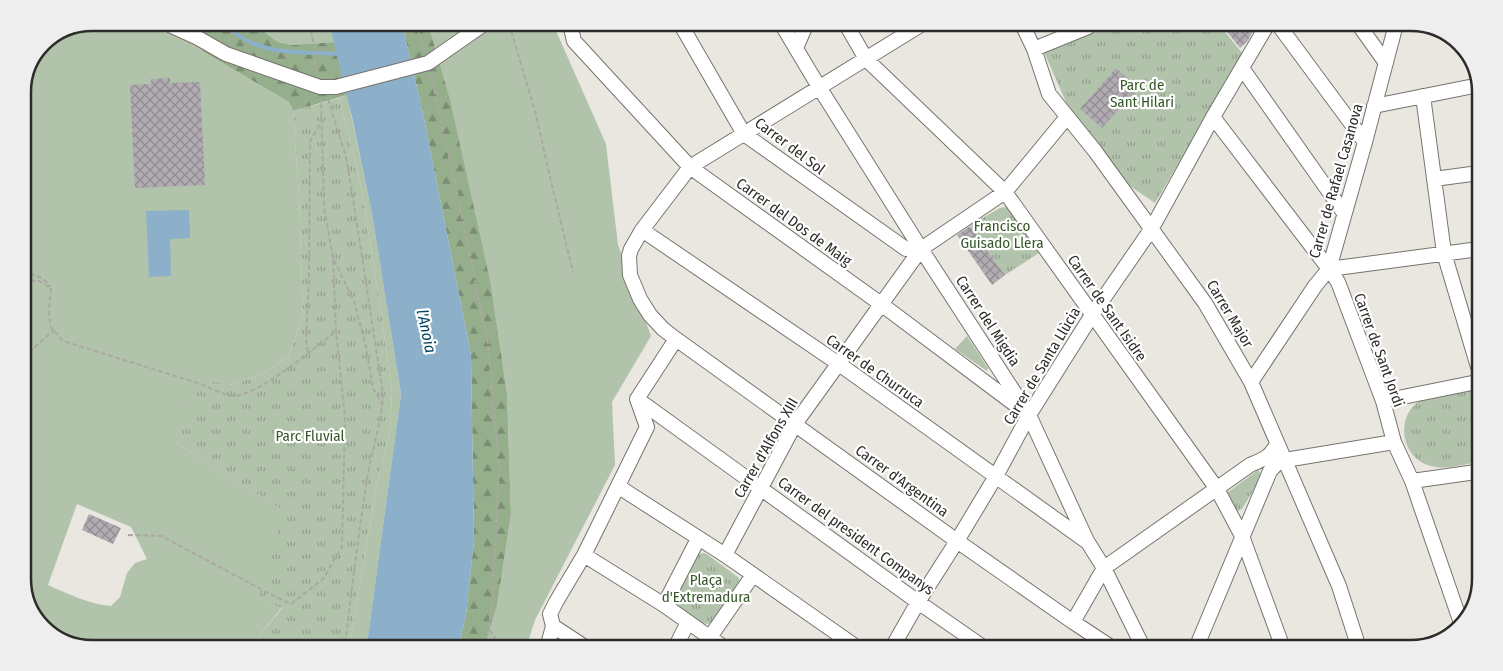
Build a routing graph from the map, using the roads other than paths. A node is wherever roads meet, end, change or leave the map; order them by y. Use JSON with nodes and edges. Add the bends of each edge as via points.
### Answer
{"nodes":[{"id":1,"x":183,"y":31,"type":"edge"},
{"id":2,"x":474,"y":31,"type":"edge"},
{"id":3,"x":572,"y":31,"type":"edge"},
{"id":4,"x":684,"y":31,"type":"edge"},
{"id":5,"x":786,"y":31,"type":"edge"},
{"id":6,"x":803,"y":31,"type":"edge"},
{"id":7,"x":850,"y":31,"type":"edge"},
{"id":8,"x":912,"y":31,"type":"edge"},
{"id":9,"x":1025,"y":31,"type":"edge"},
{"id":10,"x":1076,"y":31,"type":"edge"},
{"id":11,"x":1264,"y":31,"type":"edge"},
{"id":12,"x":1283,"y":31,"type":"edge"},
{"id":13,"x":1363,"y":31,"type":"edge"},
{"id":14,"x":1394,"y":31,"type":"edge"},
{"id":15,"x":796,"y":48,"type":"junction"},
{"id":16,"x":1034,"y":49,"type":"junction"},
{"id":17,"x":866,"y":59,"type":"junction"},
{"id":18,"x":1386,"y":63,"type":"junction"},
{"id":19,"x":1242,"y":68,"type":"junction"},
{"id":20,"x":1472,"y":86,"type":"edge"},
{"id":21,"x":819,"y":87,"type":"junction"},
{"id":22,"x":1423,"y":96,"type":"junction"},
{"id":23,"x":1374,"y":106,"type":"junction"},
{"id":24,"x":1067,"y":117,"type":"junction"},
{"id":25,"x":1213,"y":117,"type":"junction"},
{"id":26,"x":744,"y":134,"type":"junction"},
{"id":27,"x":1365,"y":142,"type":"junction"},
{"id":28,"x":690,"y":167,"type":"junction"},
{"id":29,"x":1472,"y":174,"type":"edge"},
{"id":30,"x":1434,"y":179,"type":"junction"},
{"id":31,"x":1005,"y":192,"type":"junction"},
{"id":32,"x":1344,"y":213,"type":"junction"},
{"id":33,"x":1152,"y":228,"type":"junction"},
{"id":34,"x":642,"y":230,"type":"junction"},
{"id":35,"x":921,"y":249,"type":"junction"},
{"id":36,"x":1472,"y":250,"type":"edge"},
{"id":37,"x":1444,"y":253,"type":"junction"},
{"id":38,"x":1329,"y":268,"type":"junction"},
{"id":39,"x":881,"y":304,"type":"junction"},
{"id":40,"x":1092,"y":315,"type":"junction"},
{"id":41,"x":676,"y":339,"type":"junction"},
{"id":42,"x":1472,"y":347,"type":"edge"},
{"id":43,"x":838,"y":364,"type":"junction"},
{"id":44,"x":1251,"y":382,"type":"junction"},
{"id":45,"x":1472,"y":383,"type":"edge"},
{"id":46,"x":637,"y":399,"type":"junction"},
{"id":47,"x":1382,"y":401,"type":"junction"},
{"id":48,"x":1030,"y":415,"type":"junction"},
{"id":49,"x":795,"y":424,"type":"junction"},
{"id":50,"x":1394,"y":442,"type":"junction"},
{"id":51,"x":1277,"y":443,"type":"junction"},
{"id":52,"x":1284,"y":458,"type":"junction"},
{"id":53,"x":1250,"y":466,"type":"junction"},
{"id":54,"x":1270,"y":471,"type":"junction"},
{"id":55,"x":1472,"y":473,"type":"edge"},
{"id":56,"x":996,"y":476,"type":"junction"},
{"id":57,"x":1412,"y":481,"type":"junction"},
{"id":58,"x":619,"y":487,"type":"junction"},
{"id":59,"x":761,"y":488,"type":"junction"},
{"id":60,"x":1217,"y":490,"type":"junction"},
{"id":61,"x":1242,"y":536,"type":"junction"},
{"id":62,"x":698,"y":539,"type":"junction"},
{"id":63,"x":957,"y":541,"type":"junction"},
{"id":64,"x":1087,"y":541,"type":"junction"},
{"id":65,"x":725,"y":554,"type":"junction"},
{"id":66,"x":584,"y":555,"type":"junction"},
{"id":67,"x":1104,"y":568,"type":"junction"},
{"id":68,"x":753,"y":575,"type":"junction"},
{"id":69,"x":918,"y":602,"type":"junction"},
{"id":70,"x":664,"y":605,"type":"junction"},
{"id":71,"x":1459,"y":616,"type":"edge"},
{"id":72,"x":688,"y":622,"type":"junction"},
{"id":73,"x":1073,"y":622,"type":"junction"},
{"id":74,"x":553,"y":626,"type":"junction"},
{"id":75,"x":710,"y":637,"type":"junction"},
{"id":76,"x":549,"y":640,"type":"edge"},
{"id":77,"x":574,"y":640,"type":"edge"},
{"id":78,"x":679,"y":640,"type":"edge"},
{"id":79,"x":714,"y":640,"type":"edge"},
{"id":80,"x":847,"y":640,"type":"edge"},
{"id":81,"x":896,"y":640,"type":"edge"},
{"id":82,"x":973,"y":640,"type":"edge"},
{"id":83,"x":1100,"y":640,"type":"edge"},
{"id":84,"x":1140,"y":640,"type":"edge"},
{"id":85,"x":1199,"y":640,"type":"edge"},
{"id":86,"x":1280,"y":640,"type":"edge"},
{"id":87,"x":1356,"y":640,"type":"edge"}],
"edges":[{"from":1,"to":2,"type":"street","via":[[226,54],[320,87],[336,87],[427,63]]},
{"from":3,"to":28,"type":"street","name":"Carrer del Dos de Maig","via":[[574,41]]},
{"from":4,"to":26,"type":"street","name":"Carrer del Sol"},
{"from":5,"to":15,"type":"street","name":"Carrer del Migdia"},
{"from":6,"to":15,"type":"street"},
{"from":7,"to":17,"type":"street","name":"Carrer de Sant Isidre"},
{"from":8,"to":17,"type":"street"},
{"from":9,"to":16,"type":"street","name":"Carrer Major"},
{"from":10,"to":16,"type":"street"},
{"from":11,"to":19,"type":"street","name":"Carrer de Santa Llùcia"},
{"from":12,"to":27,"type":"street"},
{"from":13,"to":18,"type":"street"},
{"from":14,"to":18,"type":"street","name":"Carrer de Rafael Casanova"},
{"from":15,"to":21,"type":"street","name":"Carrer del Migdia"},
{"from":16,"to":24,"type":"street","name":"Carrer Major","via":[[1049,94]]},
{"from":17,"to":21,"type":"street"},
{"from":17,"to":31,"type":"street","name":"Carrer de Sant Isidre"},
{"from":18,"to":23,"type":"street","name":"Carrer de Rafael Casanova"},
{"from":19,"to":25,"type":"street","name":"Carrer de Santa Llùcia"},
{"from":19,"to":32,"type":"street"},
{"from":20,"to":22,"type":"street"},
{"from":21,"to":26,"type":"street"},
{"from":21,"to":35,"type":"street","name":"Carrer del Migdia"},
{"from":22,"to":23,"type":"street"},
{"from":22,"to":30,"type":"street"},
{"from":23,"to":27,"type":"street","name":"Carrer de Rafael Casanova"},
{"from":24,"to":31,"type":"street","name":"Carrer d'Alfons XIII"},
{"from":24,"to":33,"type":"street","name":"Carrer Major"},
{"from":25,"to":33,"type":"street","name":"Carrer de Santa Llùcia"},
{"from":25,"to":38,"type":"street","name":"Carrer de Sant Jordi"},
{"from":26,"to":28,"type":"street"},
{"from":26,"to":35,"type":"street","name":"Carrer del Sol","via":[[906,249]]},
{"from":27,"to":32,"type":"street","name":"Carrer de Rafael Casanova"},
{"from":28,"to":34,"type":"street","name":"Carrer d'Argentina"},
{"from":28,"to":39,"type":"street","name":"Carrer del Dos de Maig"},
{"from":29,"to":30,"type":"street"},
{"from":30,"to":37,"type":"street"},
{"from":31,"to":35,"type":"street","name":"Carrer d'Alfons XIII"},
{"from":31,"to":40,"type":"street","name":"Carrer de Sant Isidre"},
{"from":32,"to":38,"type":"street","name":"Carrer de Rafael Casanova"},
{"from":33,"to":40,"type":"street","name":"Carrer de Santa Llùcia"},
{"from":33,"to":44,"type":"street","name":"Carrer Major","via":[[1206,303]]},
{"from":34,"to":41,"type":"street","name":"Carrer d'Argentina","via":[[628,256],[630,275],[644,308]]},
{"from":34,"to":43,"type":"street","name":"Carrer de Churruca"},
{"from":35,"to":39,"type":"street","name":"Carrer d'Alfons XIII"},
{"from":35,"to":48,"type":"street","name":"Carrer del Migdia"},
{"from":36,"to":37,"type":"street"},
{"from":37,"to":38,"type":"street"},
{"from":37,"to":42,"type":"street"},
{"from":38,"to":44,"type":"street","name":"Carrer de Rafael Casanova"},
{"from":38,"to":47,"type":"street","name":"Carrer de Sant Jordi","via":[[1338,282]]},
{"from":39,"to":43,"type":"street","name":"Carrer d'Alfons XIII"},
{"from":39,"to":48,"type":"street","name":"Carrer del Dos de Maig"},
{"from":40,"to":48,"type":"street","name":"Carrer de Santa Llùcia"},
{"from":40,"to":60,"type":"street","name":"Carrer de Sant Isidre"},
{"from":41,"to":46,"type":"street"},
{"from":41,"to":49,"type":"street","name":"Carrer d'Argentina"},
{"from":43,"to":49,"type":"street","name":"Carrer d'Alfons XIII"},
{"from":43,"to":56,"type":"street","name":"Carrer de Churruca"},
{"from":44,"to":51,"type":"street","name":"Carrer Major"},
{"from":45,"to":47,"type":"street"},
{"from":46,"to":58,"type":"street","via":[[647,427]]},
{"from":46,"to":59,"type":"street","name":"Carrer del president Companys"},
{"from":47,"to":50,"type":"street","name":"Carrer de Sant Jordi"},
{"from":48,"to":56,"type":"street","name":"Carrer de Santa Llùcia"},
{"from":48,"to":64,"type":"street","name":"Carrer del Migdia"},
{"from":49,"to":59,"type":"street","name":"Carrer d'Alfons XIII"},
{"from":49,"to":63,"type":"street","name":"Carrer d'Argentina"},
{"from":50,"to":52,"type":"street"},
{"from":50,"to":57,"type":"street","name":"Carrer de Sant Jordi"},
{"from":51,"to":52,"type":"street","name":"Carrer Major"},
{"from":51,"to":53,"type":"street","via":[[1273,452]]},
{"from":52,"to":54,"type":"street"},
{"from":52,"to":87,"type":"street","name":"Carrer Major","via":[[1339,586]]},
{"from":53,"to":54,"type":"street","via":[[1264,466]]},
{"from":53,"to":60,"type":"street"},
{"from":54,"to":61,"type":"street"},
{"from":55,"to":57,"type":"street"},
{"from":56,"to":63,"type":"street","name":"Carrer de Santa Llùcia"},
{"from":56,"to":64,"type":"street","name":"Carrer de Churruca"},
{"from":57,"to":71,"type":"street","name":"Carrer de Sant Jordi"},
{"from":58,"to":62,"type":"street"},
{"from":58,"to":66,"type":"street"},
{"from":59,"to":65,"type":"street","name":"Carrer d'Alfons XIII"},
{"from":59,"to":69,"type":"street","name":"Carrer del president Companys"},
{"from":60,"to":61,"type":"street","name":"Carrer de Sant Isidre"},
{"from":60,"to":67,"type":"street"},
{"from":61,"to":85,"type":"street"},
{"from":61,"to":86,"type":"street","name":"Carrer de Sant Isidre"},
{"from":62,"to":65,"type":"street"},
{"from":62,"to":70,"type":"street"},
{"from":63,"to":69,"type":"street","name":"Carrer de Santa Llùcia"},
{"from":63,"to":73,"type":"street","name":"Carrer d'Argentina"},
{"from":64,"to":67,"type":"street","name":"Carrer del Migdia"},
{"from":65,"to":68,"type":"street"},
{"from":66,"to":70,"type":"street"},
{"from":66,"to":74,"type":"street","via":[[550,614]]},
{"from":67,"to":73,"type":"street"},
{"from":67,"to":84,"type":"street","name":"Carrer del Migdia"},
{"from":68,"to":75,"type":"street"},
{"from":68,"to":80,"type":"street"},
{"from":69,"to":81,"type":"street","name":"Carrer de Santa Llùcia"},
{"from":69,"to":82,"type":"street","name":"Carrer del president Companys"},
{"from":70,"to":72,"type":"street"},
{"from":72,"to":75,"type":"street"},
{"from":72,"to":78,"type":"street"},
{"from":73,"to":83,"type":"street","name":"Carrer d'Argentina"},
{"from":74,"to":76,"type":"street"},
{"from":74,"to":77,"type":"street"},
{"from":75,"to":79,"type":"street"}]}
